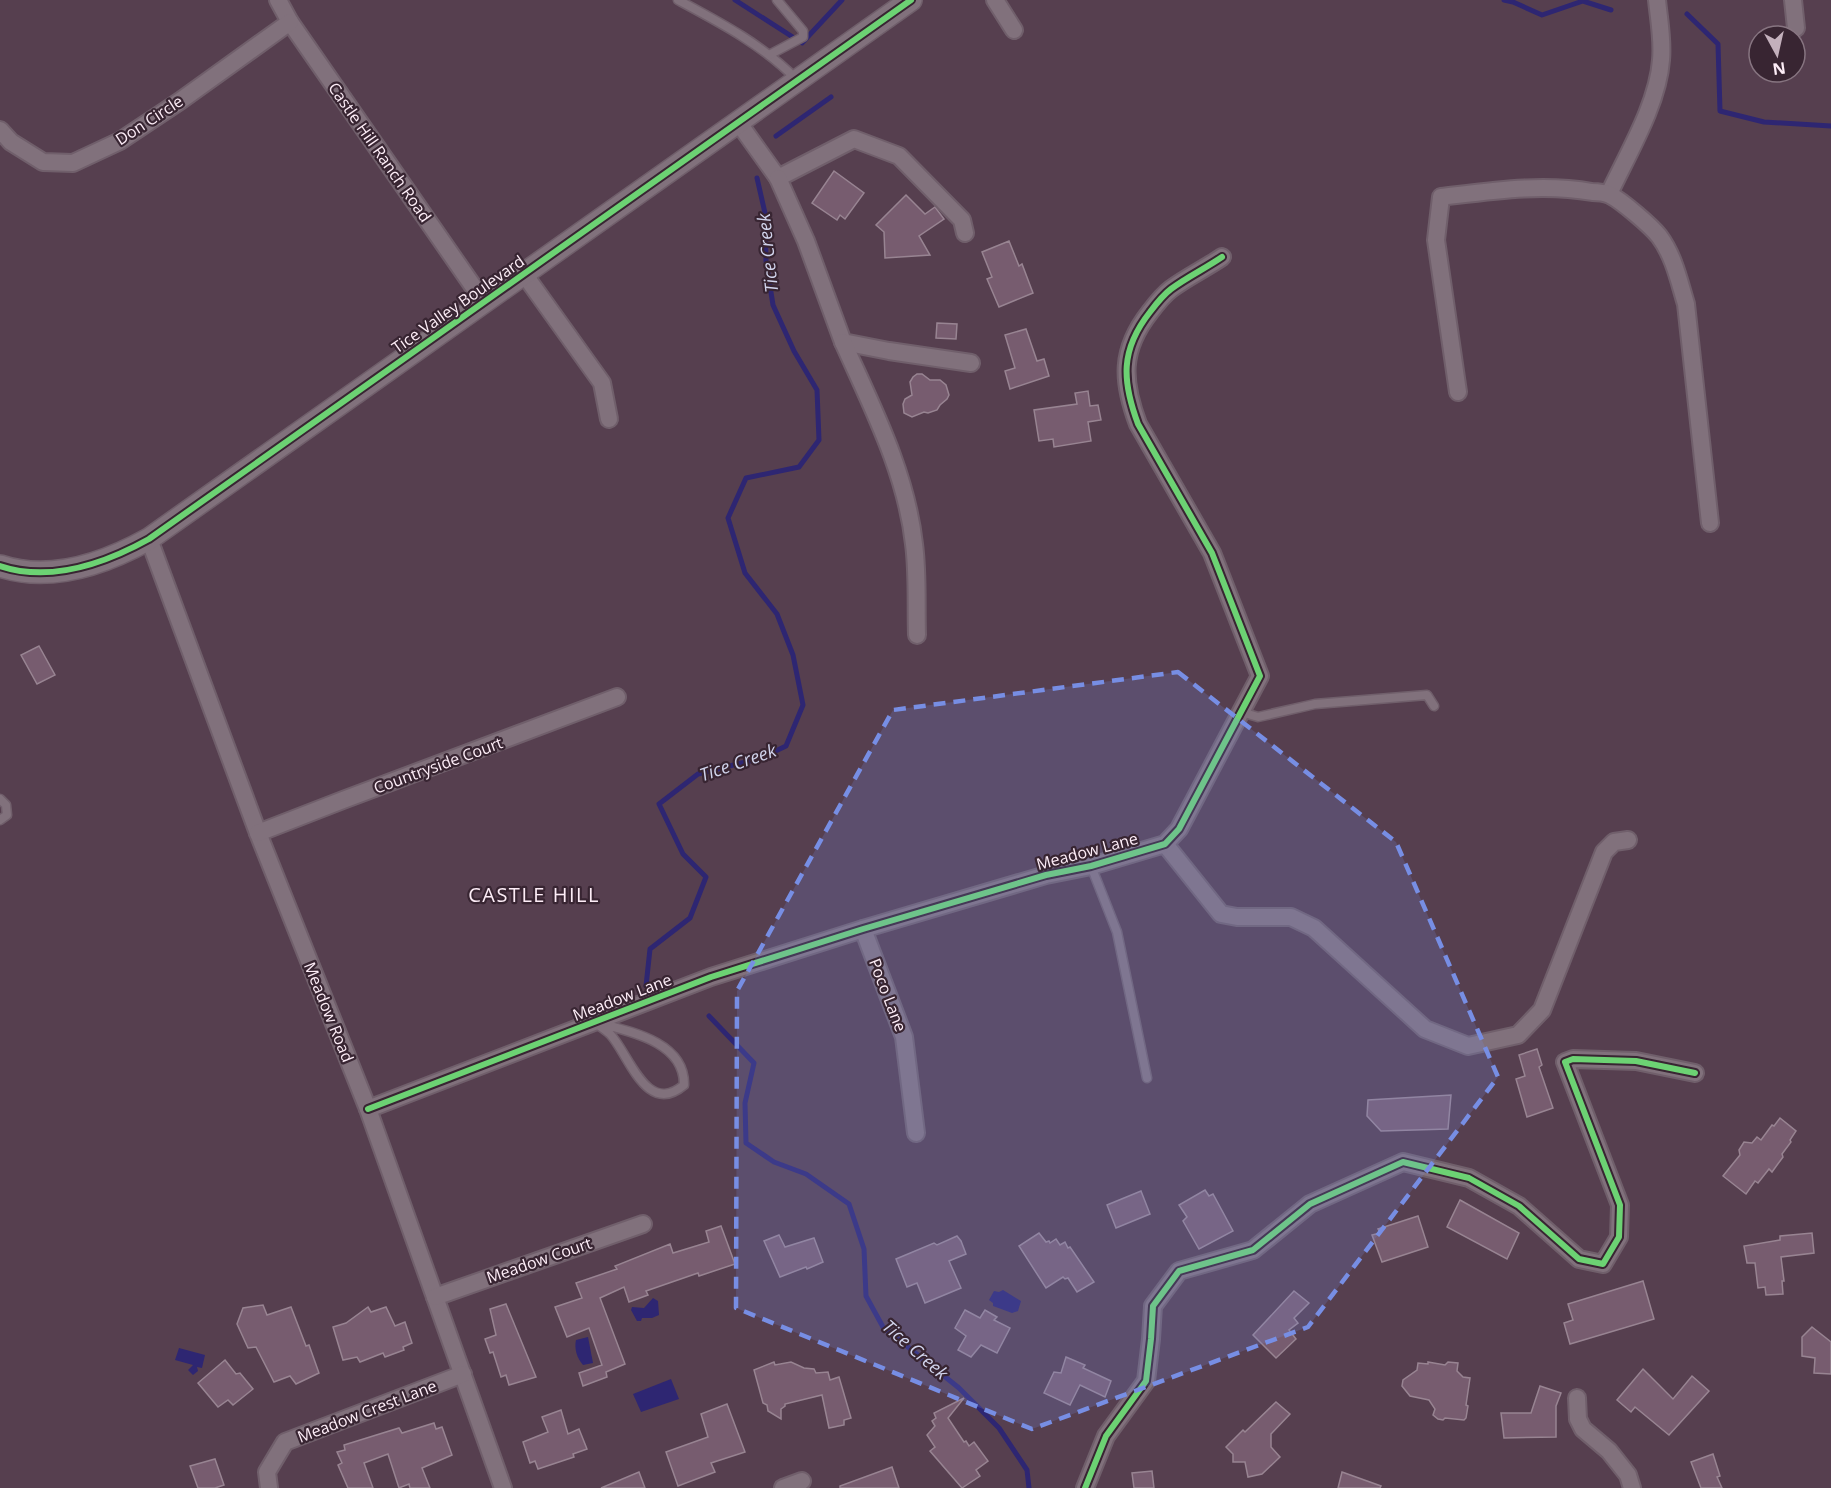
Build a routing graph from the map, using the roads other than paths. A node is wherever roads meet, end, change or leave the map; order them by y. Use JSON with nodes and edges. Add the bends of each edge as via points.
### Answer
{"nodes":[{"id":1,"x":278,"y":0,"type":"edge"},
{"id":2,"x":678,"y":0,"type":"edge"},
{"id":3,"x":777,"y":0,"type":"edge"},
{"id":4,"x":911,"y":0,"type":"edge"},
{"id":5,"x":995,"y":0,"type":"edge"},
{"id":6,"x":1657,"y":0,"type":"edge"},
{"id":7,"x":1792,"y":0,"type":"edge"},
{"id":8,"x":290,"y":22,"type":"junction"},
{"id":9,"x":1795,"y":24,"type":"edge"},
{"id":10,"x":1014,"y":30,"type":"dead end"},
{"id":11,"x":769,"y":55,"type":"junction"},
{"id":12,"x":797,"y":80,"type":"junction"},
{"id":13,"x":738,"y":122,"type":"junction"},
{"id":14,"x":0,"y":130,"type":"edge"},
{"id":15,"x":778,"y":178,"type":"junction"},
{"id":16,"x":1609,"y":194,"type":"junction"},
{"id":17,"x":965,"y":233,"type":"dead end"},
{"id":18,"x":1222,"y":257,"type":"dead end"},
{"id":19,"x":524,"y":274,"type":"junction"},
{"id":20,"x":484,"y":302,"type":"junction"},
{"id":21,"x":843,"y":342,"type":"junction"},
{"id":22,"x":970,"y":363,"type":"dead end"},
{"id":23,"x":1458,"y":392,"type":"dead end"},
{"id":24,"x":609,"y":419,"type":"dead end"},
{"id":25,"x":1710,"y":524,"type":"dead end"},
{"id":26,"x":149,"y":540,"type":"junction"},
{"id":27,"x":0,"y":566,"type":"edge"},
{"id":28,"x":917,"y":635,"type":"dead end"},
{"id":29,"x":617,"y":697,"type":"dead end"},
{"id":30,"x":1434,"y":706,"type":"dead end"},
{"id":31,"x":1241,"y":712,"type":"junction"},
{"id":32,"x":0,"y":799,"type":"edge"},
{"id":33,"x":0,"y":820,"type":"edge"},
{"id":34,"x":258,"y":833,"type":"junction"},
{"id":35,"x":1628,"y":840,"type":"dead end"},
{"id":36,"x":1165,"y":844,"type":"junction"},
{"id":37,"x":1090,"y":866,"type":"junction"},
{"id":38,"x":863,"y":929,"type":"junction"},
{"id":39,"x":594,"y":1022,"type":"junction"},
{"id":40,"x":1695,"y":1073,"type":"dead end"},
{"id":41,"x":1147,"y":1078,"type":"dead end"},
{"id":42,"x":368,"y":1109,"type":"junction"},
{"id":43,"x":916,"y":1133,"type":"dead end"},
{"id":44,"x":642,"y":1224,"type":"dead end"},
{"id":45,"x":435,"y":1297,"type":"junction"},
{"id":46,"x":463,"y":1374,"type":"junction"},
{"id":47,"x":1577,"y":1398,"type":"dead end"},
{"id":48,"x":802,"y":1481,"type":"dead end"},
{"id":49,"x":269,"y":1488,"type":"edge"},
{"id":50,"x":503,"y":1488,"type":"edge"},
{"id":51,"x":783,"y":1488,"type":"edge"},
{"id":52,"x":1085,"y":1488,"type":"edge"},
{"id":53,"x":1632,"y":1488,"type":"edge"}],
"edges":[{"from":1,"to":8,"type":"street","name":"Castle Hill Ranch Road"},
{"from":2,"to":11,"type":"lane"},
{"from":3,"to":11,"type":"lane","via":[[803,31],[803,37]]},
{"from":4,"to":12,"type":"street","name":"Tice Valley Boulevard"},
{"from":5,"to":10,"type":"street"},
{"from":6,"to":16,"type":"street","via":[[1662,46],[1652,103]]},
{"from":7,"to":9,"type":"street"},
{"from":8,"to":14,"type":"street","name":"Don Circle","via":[[130,134],[73,163],[43,162],[11,142]]},
{"from":8,"to":20,"type":"street","name":"Castle Hill Ranch Road"},
{"from":11,"to":12,"type":"lane"},
{"from":12,"to":13,"type":"street","name":"Tice Valley Boulevard"},
{"from":13,"to":15,"type":"street"},
{"from":13,"to":19,"type":"street","name":"Tice Valley Boulevard"},
{"from":15,"to":17,"type":"street","via":[[854,139],[899,156],[962,220]]},
{"from":15,"to":21,"type":"street"},
{"from":16,"to":23,"type":"street","via":[[1544,188],[1441,197],[1436,240]]},
{"from":16,"to":25,"type":"street","via":[[1659,236],[1674,265],[1686,304]]},
{"from":18,"to":31,"type":"street","via":[[1170,290],[1138,327],[1128,353],[1127,382],[1138,424],[1212,553],[1260,676]]},
{"from":19,"to":20,"type":"street","name":"Tice Valley Boulevard"},
{"from":19,"to":24,"type":"street","via":[[602,383]]},
{"from":20,"to":26,"type":"street","name":"Tice Valley Boulevard"},
{"from":21,"to":22,"type":"street"},
{"from":21,"to":28,"type":"street","via":[[901,483],[914,544]]},
{"from":26,"to":27,"type":"street","name":"Tice Valley Boulevard","via":[[103,561],[72,569],[32,573]]},
{"from":26,"to":34,"type":"street","name":"Meadow Road"},
{"from":29,"to":34,"type":"street","name":"Countryside Court"},
{"from":30,"to":31,"type":"lane","via":[[1427,694],[1315,704],[1258,717]]},
{"from":31,"to":36,"type":"street","via":[[1179,829]]},
{"from":32,"to":33,"type":"lane","via":[[6,805],[7,815]]},
{"from":34,"to":42,"type":"street","name":"Meadow Road"},
{"from":35,"to":36,"type":"street","via":[[1614,842],[1604,852],[1542,1010],[1518,1035],[1468,1046],[1425,1029],[1314,928],[1291,917],[1221,914]]},
{"from":36,"to":37,"type":"street","name":"Meadow Lane"},
{"from":37,"to":38,"type":"street","name":"Meadow Lane","via":[[1046,875]]},
{"from":37,"to":41,"type":"lane","via":[[1117,932]]},
{"from":38,"to":39,"type":"street","name":"Meadow Lane","via":[[711,977]]},
{"from":38,"to":43,"type":"street","name":"Poco Lane","via":[[904,1037]]},
{"from":39,"to":39,"type":"lane","via":[[667,1048],[678,1060],[684,1085],[667,1093],[648,1088],[610,1034]]},
{"from":39,"to":42,"type":"street","name":"Meadow Lane"},
{"from":40,"to":52,"type":"street","via":[[1636,1061],[1565,1062],[1620,1205],[1619,1237],[1603,1264],[1579,1259],[1519,1206],[1469,1178],[1403,1162],[1310,1204],[1253,1250],[1179,1271],[1153,1306],[1146,1381],[1107,1436]]},
{"from":42,"to":45,"type":"street","name":"Meadow Road"},
{"from":44,"to":45,"type":"street","name":"Meadow Court"},
{"from":45,"to":46,"type":"street","name":"Meadow Road"},
{"from":46,"to":49,"type":"street","name":"Meadow Crest Lane","via":[[285,1442],[267,1472]]},
{"from":46,"to":50,"type":"street","name":"Meadow Road"},
{"from":47,"to":53,"type":"street","via":[[1578,1419],[1583,1429],[1609,1451],[1628,1474]]},
{"from":48,"to":51,"type":"street"}]}
